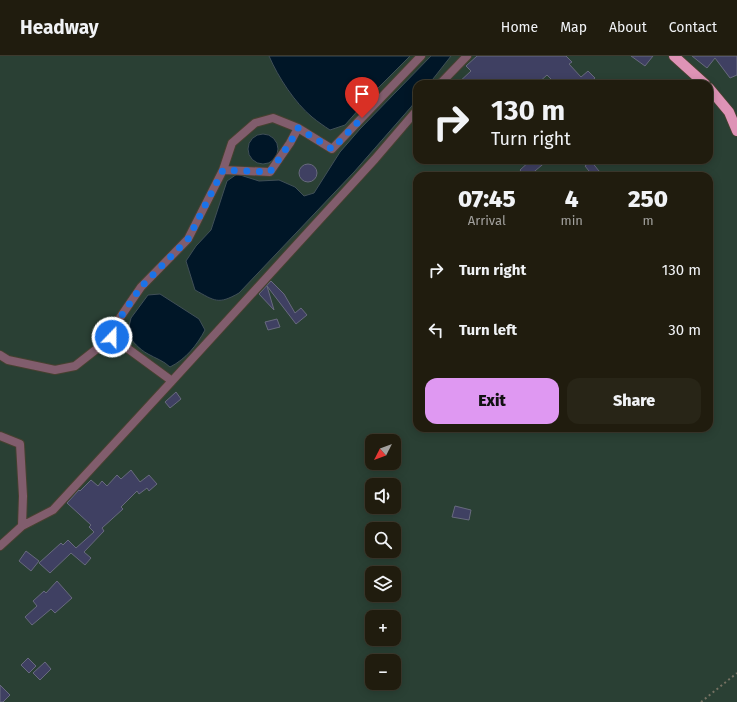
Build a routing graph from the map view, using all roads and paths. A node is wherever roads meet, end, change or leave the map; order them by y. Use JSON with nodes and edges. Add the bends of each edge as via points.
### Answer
{"nodes":[{"id":1,"x":421,"y":56,"type":"edge"},
{"id":2,"x":466,"y":56,"type":"edge"},
{"id":3,"x":674,"y":56,"type":"edge"},
{"id":4,"x":444,"y":80,"type":"edge"},
{"id":5,"x":701,"y":80,"type":"edge"},
{"id":6,"x":713,"y":93,"type":"edge"},
{"id":7,"x":413,"y":115,"type":"edge"},
{"id":8,"x":298,"y":128,"type":"junction"},
{"id":9,"x":737,"y":131,"type":"edge"},
{"id":10,"x":223,"y":170,"type":"junction"},
{"id":11,"x":112,"y":337,"type":"junction"},
{"id":12,"x":0,"y":355,"type":"edge"},
{"id":13,"x":172,"y":382,"type":"junction"},
{"id":14,"x":0,"y":436,"type":"edge"},
{"id":15,"x":22,"y":526,"type":"junction"},
{"id":16,"x":0,"y":546,"type":"edge"},
{"id":17,"x":737,"y":673,"type":"edge"},
{"id":18,"x":701,"y":702,"type":"edge"}],
"edges":[{"from":1,"to":8,"type":"street","via":[[332,149]]},
{"from":2,"to":4,"type":"street"},
{"from":3,"to":5,"type":"main road"},
{"from":6,"to":9,"type":"main road","via":[[729,112]]},
{"from":7,"to":13,"type":"street"},
{"from":8,"to":10,"type":"street","via":[[270,172]]},
{"from":8,"to":10,"type":"street","via":[[273,118],[255,123],[232,143]]},
{"from":10,"to":11,"type":"street","via":[[188,239],[141,287],[115,325]]},
{"from":11,"to":12,"type":"street","via":[[75,366],[55,370],[8,360]]},
{"from":11,"to":13,"type":"street"},
{"from":13,"to":15,"type":"street","via":[[53,510]]},
{"from":14,"to":15,"type":"street","via":[[20,444]]},
{"from":15,"to":16,"type":"street"},
{"from":17,"to":18,"type":"path"}]}
